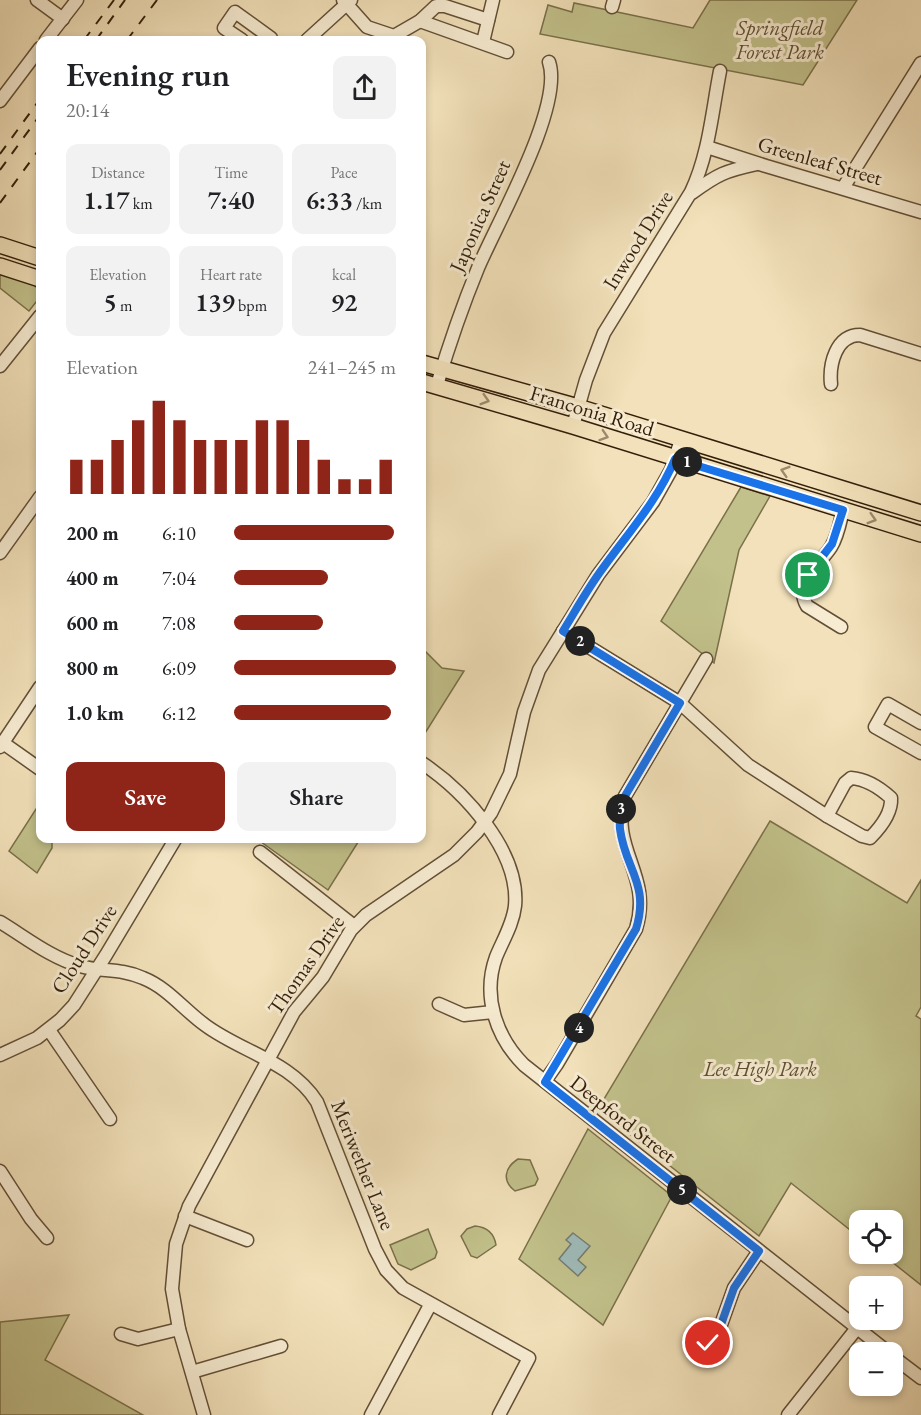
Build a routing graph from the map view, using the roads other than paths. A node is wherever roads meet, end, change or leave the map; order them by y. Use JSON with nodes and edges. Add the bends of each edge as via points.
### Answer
{"nodes":[{"id":1,"x":37,"y":0,"type":"edge"},
{"id":2,"x":77,"y":0,"type":"edge"},
{"id":3,"x":493,"y":0,"type":"edge"},
{"id":4,"x":347,"y":1,"type":"edge"},
{"id":5,"x":63,"y":19,"type":"junction"},
{"id":6,"x":488,"y":20,"type":"junction"},
{"id":7,"x":420,"y":21,"type":"junction"},
{"id":8,"x":49,"y":36,"type":"edge"},
{"id":9,"x":236,"y":36,"type":"edge"},
{"id":10,"x":268,"y":36,"type":"edge"},
{"id":11,"x":311,"y":36,"type":"edge"},
{"id":12,"x":483,"y":42,"type":"junction"},
{"id":13,"x":507,"y":52,"type":"dead end"},
{"id":14,"x":36,"y":53,"type":"edge"},
{"id":15,"x":549,"y":62,"type":"dead end"},
{"id":16,"x":921,"y":63,"type":"edge"},
{"id":17,"x":720,"y":71,"type":"dead end"},
{"id":18,"x":0,"y":101,"type":"edge"},
{"id":19,"x":707,"y":147,"type":"junction"},
{"id":20,"x":758,"y":164,"type":"junction"},
{"id":21,"x":843,"y":188,"type":"junction"},
{"id":22,"x":690,"y":194,"type":"junction"},
{"id":23,"x":921,"y":212,"type":"edge"},
{"id":24,"x":0,"y":245,"type":"edge"},
{"id":25,"x":36,"y":257,"type":"edge"},
{"id":26,"x":0,"y":266,"type":"edge"},
{"id":27,"x":36,"y":278,"type":"edge"},
{"id":28,"x":36,"y":321,"type":"edge"},
{"id":29,"x":921,"y":354,"type":"edge"},
{"id":30,"x":426,"y":364,"type":"edge"},
{"id":31,"x":0,"y":366,"type":"edge"},
{"id":32,"x":442,"y":368,"type":"junction"},
{"id":33,"x":426,"y":383,"type":"edge"},
{"id":34,"x":831,"y":384,"type":"dead end"},
{"id":35,"x":437,"y":386,"type":"junction"},
{"id":36,"x":578,"y":407,"type":"junction"},
{"id":37,"x":573,"y":426,"type":"junction"},
{"id":38,"x":681,"y":440,"type":"junction"},
{"id":39,"x":675,"y":459,"type":"junction"},
{"id":40,"x":812,"y":480,"type":"junction"},
{"id":41,"x":801,"y":497,"type":"junction"},
{"id":42,"x":36,"y":503,"type":"edge"},
{"id":43,"x":843,"y":510,"type":"junction"},
{"id":44,"x":921,"y":513,"type":"edge"},
{"id":45,"x":921,"y":534,"type":"edge"},
{"id":46,"x":0,"y":553,"type":"edge"},
{"id":47,"x":842,"y":627,"type":"dead end"},
{"id":48,"x":563,"y":631,"type":"junction"},
{"id":49,"x":706,"y":659,"type":"dead end"},
{"id":50,"x":36,"y":693,"type":"edge"},
{"id":51,"x":680,"y":703,"type":"junction"},
{"id":52,"x":921,"y":723,"type":"edge"},
{"id":53,"x":1,"y":745,"type":"edge"},
{"id":54,"x":921,"y":753,"type":"edge"},
{"id":55,"x":426,"y":766,"type":"edge"},
{"id":56,"x":36,"y":767,"type":"edge"},
{"id":57,"x":827,"y":816,"type":"junction"},
{"id":58,"x":484,"y":822,"type":"junction"},
{"id":59,"x":173,"y":843,"type":"edge"},
{"id":60,"x":260,"y":852,"type":"dead end"},
{"id":61,"x":0,"y":922,"type":"edge"},
{"id":62,"x":354,"y":926,"type":"junction"},
{"id":63,"x":97,"y":968,"type":"junction"},
{"id":64,"x":439,"y":1004,"type":"dead end"},
{"id":65,"x":493,"y":1012,"type":"junction"},
{"id":66,"x":49,"y":1030,"type":"junction"},
{"id":67,"x":0,"y":1055,"type":"edge"},
{"id":68,"x":268,"y":1060,"type":"junction"},
{"id":69,"x":545,"y":1082,"type":"junction"},
{"id":70,"x":111,"y":1119,"type":"dead end"},
{"id":71,"x":0,"y":1172,"type":"edge"},
{"id":72,"x":184,"y":1216,"type":"junction"},
{"id":73,"x":47,"y":1238,"type":"dead end"},
{"id":74,"x":247,"y":1240,"type":"dead end"},
{"id":75,"x":759,"y":1251,"type":"junction"},
{"id":76,"x":430,"y":1305,"type":"junction"},
{"id":77,"x":849,"y":1322,"type":"edge"},
{"id":78,"x":179,"y":1329,"type":"junction"},
{"id":79,"x":855,"y":1330,"type":"edge"},
{"id":80,"x":860,"y":1330,"type":"edge"},
{"id":81,"x":121,"y":1334,"type":"dead end"},
{"id":82,"x":875,"y":1342,"type":"edge"},
{"id":83,"x":708,"y":1343,"type":"dead end"},
{"id":84,"x":281,"y":1346,"type":"dead end"},
{"id":85,"x":903,"y":1364,"type":"edge"},
{"id":86,"x":192,"y":1372,"type":"junction"},
{"id":87,"x":921,"y":1378,"type":"edge"},
{"id":88,"x":204,"y":1415,"type":"edge"},
{"id":89,"x":371,"y":1415,"type":"edge"},
{"id":90,"x":499,"y":1415,"type":"edge"},
{"id":91,"x":788,"y":1415,"type":"edge"}],
"edges":[{"from":1,"to":5,"type":"street"},
{"from":2,"to":5,"type":"street"},
{"from":3,"to":6,"type":"street"},
{"from":4,"to":7,"type":"street","via":[[367,27],[394,36]]},
{"from":4,"to":11,"type":"street"},
{"from":5,"to":8,"type":"street"},
{"from":6,"to":7,"type":"street","via":[[436,6]]},
{"from":6,"to":12,"type":"street"},
{"from":7,"to":12,"type":"street"},
{"from":9,"to":10,"type":"street","via":[[224,28],[235,12]]},
{"from":12,"to":13,"type":"street"},
{"from":14,"to":18,"type":"street"},
{"from":15,"to":32,"type":"street","name":"Japonica Street","via":[[552,83],[541,126],[466,298]]},
{"from":16,"to":21,"type":"street"},
{"from":17,"to":19,"type":"street","name":"Inwood Drive"},
{"from":19,"to":20,"type":"street","name":"Greenleaf Street"},
{"from":19,"to":22,"type":"street","name":"Inwood Drive"},
{"from":20,"to":21,"type":"street","name":"Greenleaf Street"},
{"from":20,"to":22,"type":"street","via":[[727,170]]},
{"from":21,"to":23,"type":"street","name":"Greenleaf Street"},
{"from":22,"to":36,"type":"street","name":"Inwood Drive","via":[[604,333]]},
{"from":24,"to":25,"type":"main road"},
{"from":26,"to":27,"type":"main road"},
{"from":28,"to":31,"type":"street"},
{"from":29,"to":34,"type":"street","via":[[852,335],[837,350]]},
{"from":30,"to":32,"type":"main road","name":"Franconia Road"},
{"from":32,"to":35,"type":"street","name":"Japonica Street"},
{"from":32,"to":36,"type":"main road","name":"Franconia Road"},
{"from":33,"to":35,"type":"main road","name":"Franconia Road"},
{"from":35,"to":37,"type":"main road","name":"Franconia Road","one_way":true},
{"from":36,"to":37,"type":"street","name":"Inwood Drive"},
{"from":36,"to":38,"type":"main road","name":"Franconia Road"},
{"from":37,"to":39,"type":"main road","name":"Franconia Road","one_way":true},
{"from":38,"to":39,"type":"street","name":"Thomas Drive"},
{"from":40,"to":38,"type":"main road","name":"Franconia Road","one_way":true},
{"from":39,"to":41,"type":"main road","name":"Franconia Road"},
{"from":39,"to":48,"type":"street","name":"Thomas Drive","via":[[647,511],[603,567]]},
{"from":40,"to":41,"type":"main road"},
{"from":40,"to":44,"type":"main road","name":"Franconia Road"},
{"from":41,"to":43,"type":"main road","name":"Franconia Road"},
{"from":42,"to":46,"type":"street"},
{"from":43,"to":45,"type":"main road","name":"Franconia Road","one_way":true},
{"from":43,"to":47,"type":"street","via":[[832,544],[806,578],[804,592],[807,606]]},
{"from":48,"to":51,"type":"street"},
{"from":48,"to":58,"type":"street","name":"Thomas Drive","via":[[533,684],[510,774]]},
{"from":49,"to":51,"type":"street"},
{"from":50,"to":53,"type":"street"},
{"from":51,"to":57,"type":"street","via":[[748,765]]},
{"from":51,"to":69,"type":"street","via":[[621,808],[622,837],[640,892],[636,929]]},
{"from":52,"to":54,"type":"street","via":[[888,704],[875,727]]},
{"from":53,"to":56,"type":"street"},
{"from":55,"to":58,"type":"street","name":"Deepford Street","via":[[456,789]]},
{"from":57,"to":57,"type":"street","via":[[870,838],[891,807],[891,798],[860,778],[851,777]]},
{"from":58,"to":62,"type":"street","name":"Thomas Drive","via":[[454,855]]},
{"from":58,"to":65,"type":"street","name":"Deepford Street","via":[[508,864],[515,892],[512,918],[492,974]]},
{"from":59,"to":63,"type":"street","name":"Cloud Drive"},
{"from":60,"to":62,"type":"street"},
{"from":61,"to":63,"type":"street","name":"Meriwether Lane","via":[[62,959]]},
{"from":62,"to":68,"type":"street","name":"Thomas Drive","via":[[323,978],[294,1012]]},
{"from":63,"to":66,"type":"street","name":"Cloud Drive","via":[[74,1005]]},
{"from":63,"to":68,"type":"street","name":"Meriwether Lane","via":[[153,982],[206,1026]]},
{"from":64,"to":65,"type":"street","via":[[464,1015]]},
{"from":65,"to":69,"type":"street","name":"Deepford Street","via":[[510,1050]]},
{"from":66,"to":67,"type":"street","name":"Cloud Drive"},
{"from":66,"to":70,"type":"street"},
{"from":68,"to":72,"type":"street","name":"Thomas Drive"},
{"from":68,"to":76,"type":"street","name":"Meriwether Lane","via":[[298,1079],[316,1102],[386,1270],[403,1288]]},
{"from":69,"to":75,"type":"street","name":"Deepford Street"},
{"from":71,"to":73,"type":"street"},
{"from":72,"to":74,"type":"street"},
{"from":72,"to":78,"type":"street","name":"Thomas Drive","via":[[172,1271]]},
{"from":75,"to":77,"type":"street","name":"Deepford Street"},
{"from":75,"to":83,"type":"street","via":[[734,1288],[718,1333]]},
{"from":76,"to":89,"type":"street"},
{"from":76,"to":90,"type":"street","name":"Meriwether Lane","via":[[529,1358]]},
{"from":78,"to":81,"type":"street","via":[[138,1339]]},
{"from":78,"to":86,"type":"street","name":"Thomas Drive"},
{"from":79,"to":91,"type":"street"},
{"from":80,"to":82,"type":"street","name":"Deepford Street"},
{"from":84,"to":86,"type":"street"},
{"from":85,"to":87,"type":"street"},
{"from":86,"to":88,"type":"street","name":"Thomas Drive"}]}
